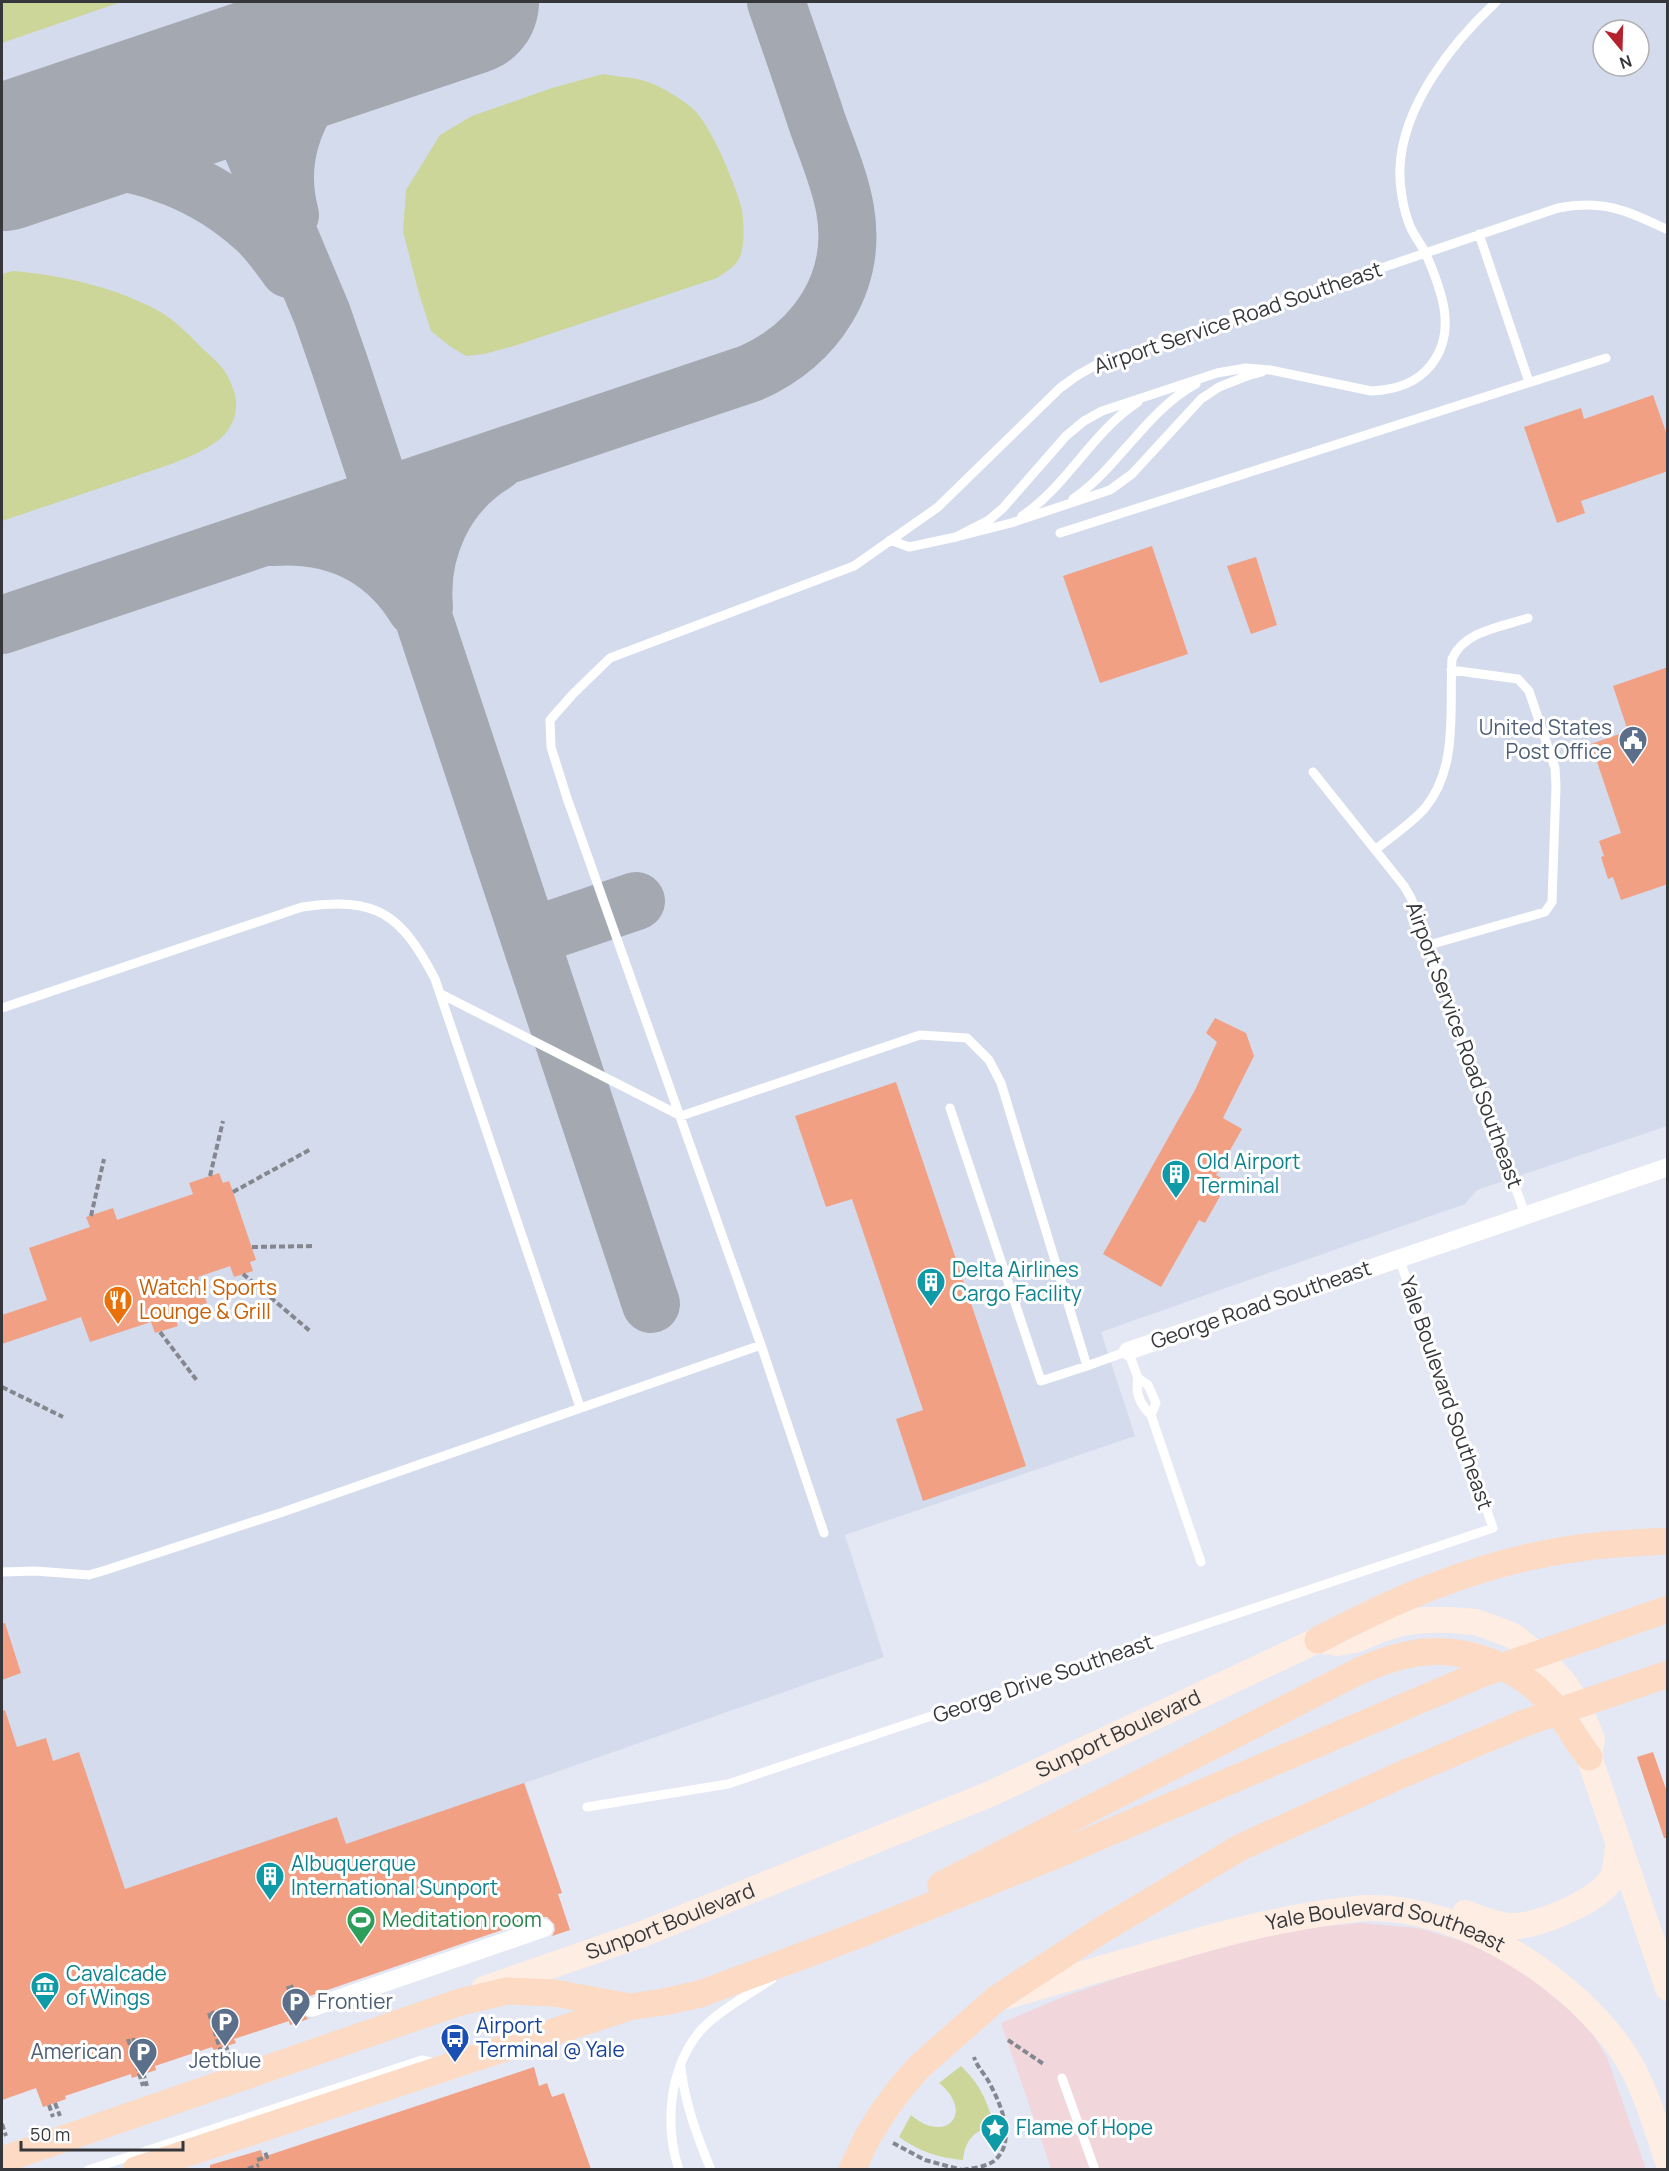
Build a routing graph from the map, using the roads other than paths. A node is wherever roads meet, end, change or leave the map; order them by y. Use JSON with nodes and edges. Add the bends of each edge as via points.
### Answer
{"nodes":[{"id":1,"x":1496,"y":2,"type":"edge"},
{"id":2,"x":1668,"y":230,"type":"edge"},
{"id":3,"x":1479,"y":234,"type":"junction"},
{"id":4,"x":1425,"y":253,"type":"junction"},
{"id":5,"x":1606,"y":358,"type":"dead end"},
{"id":6,"x":1270,"y":370,"type":"junction"},
{"id":7,"x":1217,"y":373,"type":"junction"},
{"id":8,"x":1529,"y":382,"type":"junction"},
{"id":9,"x":1150,"y":395,"type":"junction"},
{"id":10,"x":1064,"y":505,"type":"junction"},
{"id":11,"x":1011,"y":523,"type":"junction"},
{"id":12,"x":1060,"y":532,"type":"dead end"},
{"id":13,"x":956,"y":537,"type":"junction"},
{"id":14,"x":890,"y":540,"type":"junction"},
{"id":15,"x":1527,"y":618,"type":"dead end"},
{"id":16,"x":1451,"y":670,"type":"junction"},
{"id":17,"x":1313,"y":772,"type":"dead end"},
{"id":18,"x":1375,"y":849,"type":"junction"},
{"id":19,"x":1429,"y":945,"type":"junction"},
{"id":20,"x":441,"y":994,"type":"junction"},
{"id":21,"x":2,"y":1008,"type":"edge"},
{"id":22,"x":950,"y":1108,"type":"dead end"},
{"id":23,"x":681,"y":1116,"type":"junction"},
{"id":24,"x":1668,"y":1167,"type":"edge"},
{"id":25,"x":1525,"y":1214,"type":"junction"},
{"id":26,"x":1399,"y":1258,"type":"junction"},
{"id":27,"x":761,"y":1345,"type":"junction"},
{"id":28,"x":1128,"y":1351,"type":"junction"},
{"id":29,"x":1087,"y":1366,"type":"junction"},
{"id":30,"x":580,"y":1407,"type":"junction"},
{"id":31,"x":1493,"y":1528,"type":"joint"},
{"id":32,"x":824,"y":1533,"type":"dead end"},
{"id":33,"x":1668,"y":1541,"type":"edge"},
{"id":34,"x":1201,"y":1562,"type":"dead end"},
{"id":35,"x":2,"y":1572,"type":"edge"},
{"id":36,"x":1668,"y":1609,"type":"edge"},
{"id":37,"x":1318,"y":1640,"type":"junction"},
{"id":38,"x":1668,"y":1674,"type":"edge"},
{"id":39,"x":1587,"y":1747,"type":"junction"},
{"id":40,"x":587,"y":1807,"type":"dead end"},
{"id":41,"x":1619,"y":1843,"type":"junction"},
{"id":42,"x":1411,"y":1911,"type":"junction"},
{"id":43,"x":544,"y":1929,"type":"dead end"},
{"id":44,"x":853,"y":1937,"type":"junction"},
{"id":45,"x":1668,"y":1988,"type":"edge"},
{"id":46,"x":996,"y":1999,"type":"junction"},
{"id":47,"x":629,"y":2007,"type":"junction"},
{"id":48,"x":311,"y":2008,"type":"dead end"},
{"id":49,"x":681,"y":2062,"type":"junction"},
{"id":50,"x":449,"y":2066,"type":"junction"},
{"id":51,"x":1062,"y":2078,"type":"dead end"},
{"id":52,"x":2,"y":2154,"type":"edge"},
{"id":53,"x":2,"y":2160,"type":"edge"},
{"id":54,"x":1668,"y":2162,"type":"edge"},
{"id":55,"x":88,"y":2169,"type":"edge"},
{"id":56,"x":136,"y":2169,"type":"edge"},
{"id":57,"x":679,"y":2169,"type":"edge"},
{"id":58,"x":711,"y":2169,"type":"edge"},
{"id":59,"x":852,"y":2169,"type":"edge"},
{"id":60,"x":1095,"y":2169,"type":"edge"}],
"edges":[{"from":1,"to":4,"type":"lane","via":[[1453,49],[1412,115],[1407,132],[1400,168],[1402,194],[1410,226]]},
{"from":2,"to":3,"type":"lane","name":"Airport Service Road Southeast","via":[[1611,206],[1592,204],[1558,208]]},
{"from":3,"to":4,"type":"lane","name":"Airport Service Road Southeast"},
{"from":3,"to":8,"type":"lane"},
{"from":4,"to":6,"type":"lane","via":[[1444,303],[1446,332],[1436,359],[1414,381],[1386,391],[1371,391]]},
{"from":4,"to":14,"type":"lane","name":"Airport Service Road Southeast","via":[[1116,358],[1078,375],[938,507]]},
{"from":5,"to":8,"type":"lane"},
{"from":6,"to":7,"type":"lane","via":[[1246,368]]},
{"from":6,"to":10,"type":"lane","via":[[1219,387],[1201,399],[1121,483]]},
{"from":7,"to":9,"type":"lane"},
{"from":7,"to":10,"type":"lane","via":[[1170,402],[1107,468]]},
{"from":8,"to":12,"type":"lane"},
{"from":9,"to":11,"type":"lane","via":[[1116,419],[1051,491]]},
{"from":9,"to":13,"type":"lane","via":[[1084,421],[1003,508]]},
{"from":10,"to":11,"type":"lane"},
{"from":11,"to":13,"type":"lane"},
{"from":13,"to":14,"type":"lane","via":[[909,546]]},
{"from":14,"to":23,"type":"lane","name":"Airport Service Road Southeast","via":[[854,566],[610,658],[550,720],[551,747],[567,798]]},
{"from":15,"to":16,"type":"lane","via":[[1464,641],[1456,649]]},
{"from":16,"to":18,"type":"lane","via":[[1449,748],[1443,780],[1411,823]]},
{"from":16,"to":19,"type":"lane","via":[[1518,679],[1528,691],[1555,768],[1552,902],[1545,912]]},
{"from":17,"to":18,"type":"lane","name":"Airport Service Road Southeast"},
{"from":18,"to":19,"type":"lane","name":"Airport Service Road Southeast","via":[[1412,898]]},
{"from":19,"to":25,"type":"lane","name":"Airport Service Road Southeast"},
{"from":20,"to":21,"type":"lane","via":[[419,948],[393,921],[364,905],[333,903],[302,908]]},
{"from":20,"to":23,"type":"lane"},
{"from":20,"to":30,"type":"lane"},
{"from":22,"to":29,"type":"lane","via":[[1041,1381]]},
{"from":23,"to":27,"type":"lane","name":"Airport Service Road Southeast"},
{"from":23,"to":29,"type":"lane","via":[[920,1035],[967,1038],[988,1060],[1001,1083]]},
{"from":24,"to":25,"type":"street","name":"George Road Southeast"},
{"from":25,"to":26,"type":"street","name":"George Road Southeast"},
{"from":26,"to":28,"type":"street","name":"George Road Southeast"},
{"from":26,"to":31,"type":"lane","name":"Yale Boulevard Southeast"},
{"from":27,"to":30,"type":"lane"},
{"from":27,"to":32,"type":"lane","name":"Airport Service Road Southeast"},
{"from":28,"to":29,"type":"lane"},
{"from":28,"to":34,"type":"lane","via":[[1138,1378],[1136,1388],[1150,1415]]},
{"from":30,"to":35,"type":"lane","via":[[283,1512],[89,1575]]},
{"from":31,"to":40,"type":"lane","name":"George Drive Southeast","via":[[728,1784]]},
{"from":33,"to":37,"type":"main road","via":[[1558,1551],[1473,1572],[1398,1600]]},
{"from":36,"to":44,"type":"main road","via":[[1480,1674]]},
{"from":37,"to":39,"type":"main road","via":[[1337,1643],[1424,1620],[1476,1622],[1504,1632],[1515,1637],[1564,1683],[1576,1701]]},
{"from":37,"to":52,"type":"main road","name":"Sunport Boulevard","via":[[990,1794],[645,1933]]},
{"from":38,"to":46,"type":"main road","via":[[1522,1724],[1241,1847]]},
{"from":39,"to":41,"type":"main road"},
{"from":39,"to":44,"type":"main road","via":[[1544,1696],[1509,1671],[1449,1651],[1401,1656],[1359,1671],[927,1892]]},
{"from":41,"to":42,"type":"main road","via":[[1615,1871],[1605,1887],[1541,1922],[1510,1926],[1456,1910]]},
{"from":41,"to":45,"type":"main road"},
{"from":42,"to":46,"type":"main road","name":"Yale Boulevard Southeast","via":[[1368,1908],[1299,1916],[1228,1932]]},
{"from":42,"to":54,"type":"main road","name":"Yale Boulevard Southeast","via":[[1471,1931],[1525,1958],[1564,1986],[1600,2022],[1627,2058]]},
{"from":43,"to":48,"type":"street"},
{"from":44,"to":47,"type":"main road","via":[[700,1994]]},
{"from":44,"to":49,"type":"lane","via":[[779,1974],[715,2018],[702,2028]]},
{"from":46,"to":59,"type":"main road","via":[[919,2067],[900,2089],[868,2136]]},
{"from":47,"to":50,"type":"main road"},
{"from":47,"to":53,"type":"main road","via":[[555,1993],[507,1991],[460,2002]]},
{"from":49,"to":57,"type":"lane","via":[[671,2123]]},
{"from":49,"to":58,"type":"lane","via":[[686,2104]]},
{"from":50,"to":55,"type":"lane","via":[[422,2060]]},
{"from":50,"to":56,"type":"main road"},
{"from":51,"to":60,"type":"lane"}]}
